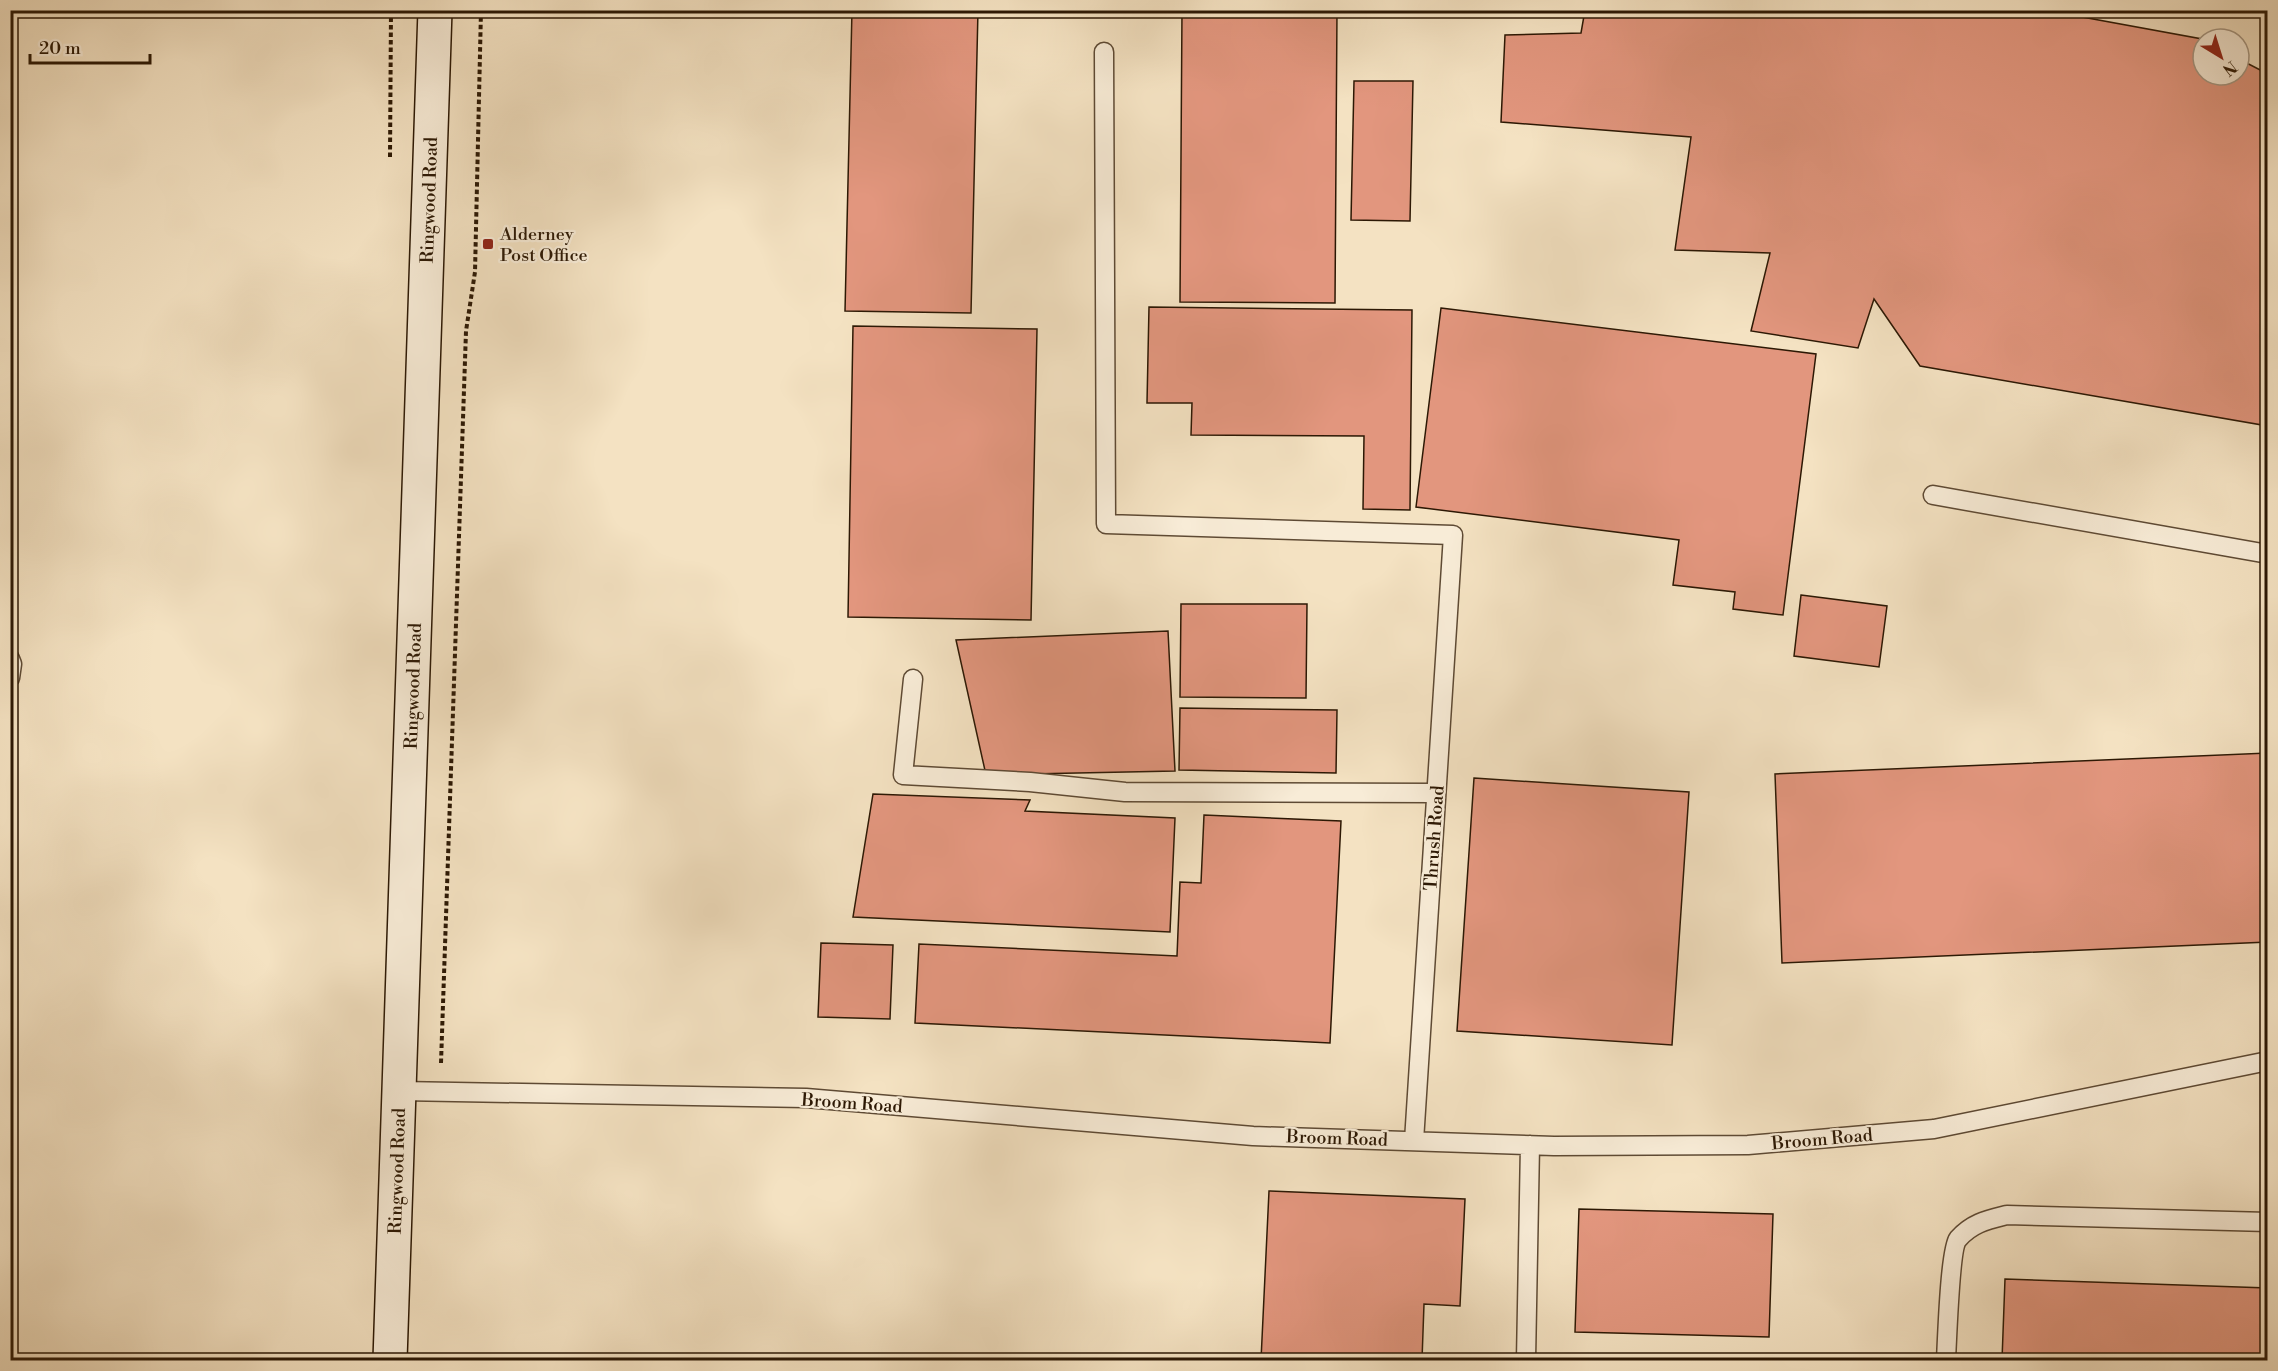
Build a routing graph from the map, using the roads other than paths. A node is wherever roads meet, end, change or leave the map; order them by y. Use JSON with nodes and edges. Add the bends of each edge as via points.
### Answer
{"nodes":[{"id":1,"x":435,"y":10,"type":"edge"},
{"id":2,"x":1104,"y":52,"type":"dead end"},
{"id":3,"x":1933,"y":495,"type":"dead end"},
{"id":4,"x":2268,"y":554,"type":"edge"},
{"id":5,"x":10,"y":659,"type":"edge"},
{"id":6,"x":10,"y":678,"type":"edge"},
{"id":7,"x":913,"y":679,"type":"dead end"},
{"id":8,"x":1437,"y":793,"type":"junction"},
{"id":9,"x":2268,"y":1061,"type":"edge"},
{"id":10,"x":400,"y":1091,"type":"junction"},
{"id":11,"x":1414,"y":1141,"type":"junction"},
{"id":12,"x":1530,"y":1146,"type":"junction"},
{"id":13,"x":2268,"y":1222,"type":"edge"},
{"id":14,"x":390,"y":1360,"type":"edge"},
{"id":15,"x":1526,"y":1360,"type":"edge"},
{"id":16,"x":1946,"y":1360,"type":"edge"}],
"edges":[{"from":1,"to":10,"type":"main road","name":"Ringwood Road"},
{"from":2,"to":8,"type":"lane","name":"Thrush Road","via":[[1106,524],[1453,535]]},
{"from":3,"to":4,"type":"lane"},
{"from":5,"to":6,"type":"lane"},
{"from":7,"to":8,"type":"lane","via":[[903,775],[1125,792]]},
{"from":8,"to":11,"type":"lane","name":"Thrush Road"},
{"from":9,"to":12,"type":"lane","name":"Broom Road","via":[[1934,1129],[1748,1145]]},
{"from":10,"to":11,"type":"lane","name":"Broom Road","via":[[806,1098],[1254,1136]]},
{"from":10,"to":14,"type":"main road","name":"Ringwood Road"},
{"from":11,"to":12,"type":"lane","name":"Broom Road"},
{"from":12,"to":15,"type":"lane"},
{"from":13,"to":16,"type":"lane","via":[[2007,1215],[1976,1224],[1956,1241]]}]}
